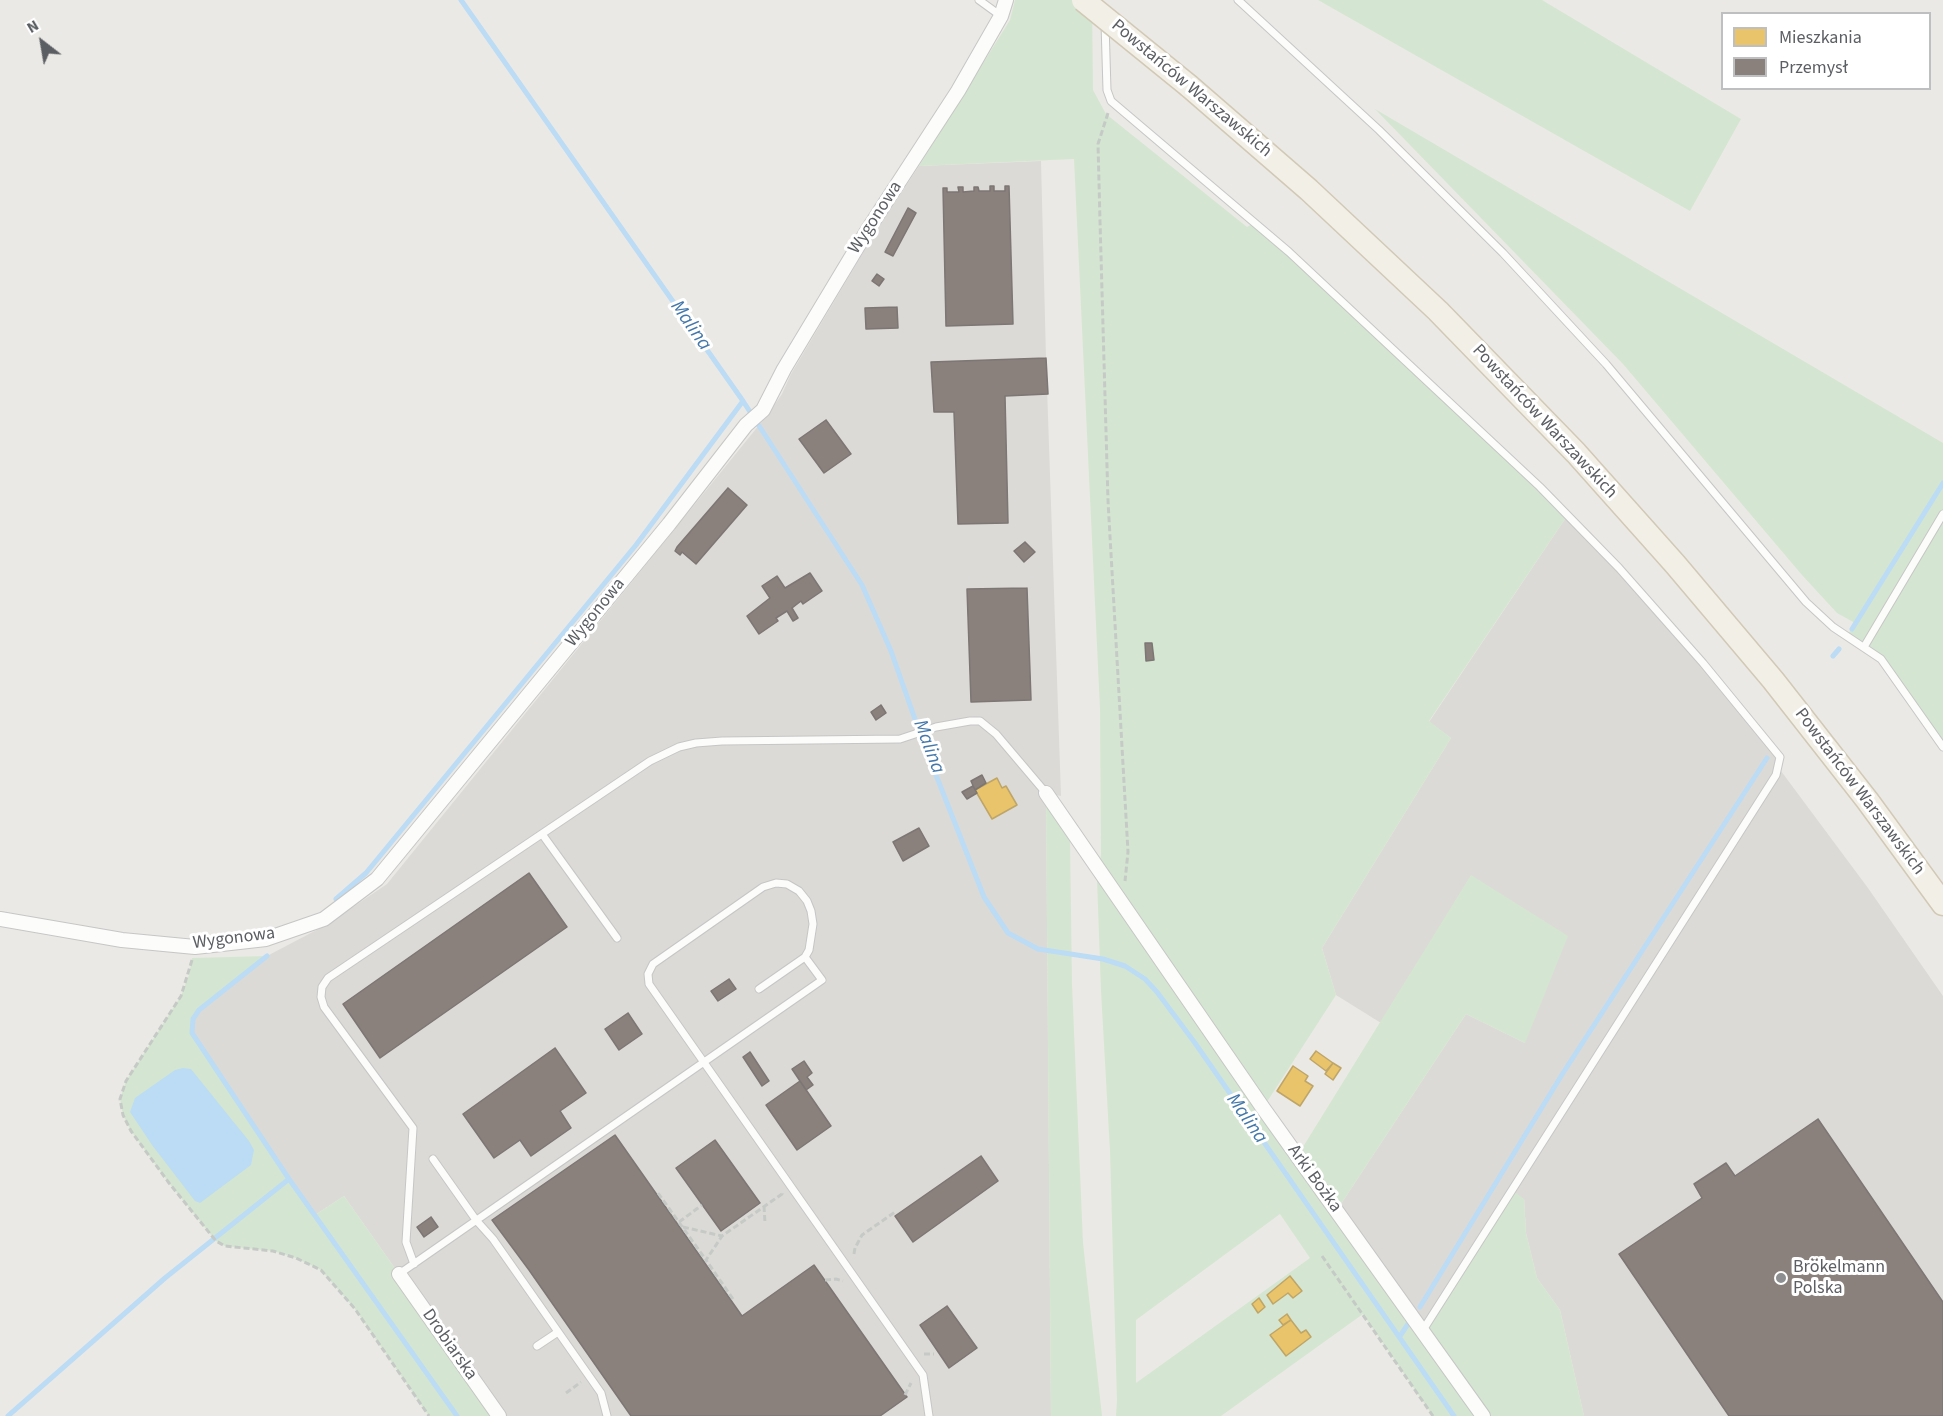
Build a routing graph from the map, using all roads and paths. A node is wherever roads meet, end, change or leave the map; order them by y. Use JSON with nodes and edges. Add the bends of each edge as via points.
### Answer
{"nodes":[{"id":1,"x":979,"y":0,"type":"edge"},
{"id":2,"x":1006,"y":0,"type":"edge"},
{"id":3,"x":1083,"y":0,"type":"edge"},
{"id":4,"x":1238,"y":0,"type":"edge"},
{"id":5,"x":1104,"y":11,"type":"dead end"},
{"id":6,"x":1001,"y":16,"type":"junction"},
{"id":7,"x":1111,"y":101,"type":"junction"},
{"id":8,"x":1943,"y":514,"type":"edge"},
{"id":9,"x":1864,"y":647,"type":"junction"},
{"id":10,"x":1943,"y":747,"type":"edge"},
{"id":11,"x":1046,"y":793,"type":"joint"},
{"id":12,"x":542,"y":834,"type":"junction"},
{"id":13,"x":1943,"y":904,"type":"edge"},
{"id":14,"x":1124,"y":907,"type":"junction"},
{"id":15,"x":0,"y":919,"type":"edge"},
{"id":16,"x":617,"y":938,"type":"dead end"},
{"id":17,"x":195,"y":947,"type":"junction"},
{"id":18,"x":805,"y":957,"type":"junction"},
{"id":19,"x":759,"y":989,"type":"dead end"},
{"id":20,"x":703,"y":1062,"type":"junction"},
{"id":21,"x":433,"y":1159,"type":"dead end"},
{"id":22,"x":658,"y":1193,"type":"dead end"},
{"id":23,"x":782,"y":1194,"type":"dead end"},
{"id":24,"x":702,"y":1205,"type":"dead end"},
{"id":25,"x":764,"y":1206,"type":"junction"},
{"id":26,"x":895,"y":1212,"type":"dead end"},
{"id":27,"x":476,"y":1221,"type":"junction"},
{"id":28,"x":679,"y":1222,"type":"junction"},
{"id":29,"x":765,"y":1222,"type":"dead end"},
{"id":30,"x":683,"y":1227,"type":"junction"},
{"id":31,"x":722,"y":1236,"type":"junction"},
{"id":32,"x":854,"y":1256,"type":"dead end"},
{"id":33,"x":1322,"y":1256,"type":"dead end"},
{"id":34,"x":706,"y":1260,"type":"junction"},
{"id":35,"x":414,"y":1264,"type":"junction"},
{"id":36,"x":399,"y":1275,"type":"joint"},
{"id":37,"x":732,"y":1299,"type":"dead end"},
{"id":38,"x":1423,"y":1330,"type":"junction"},
{"id":39,"x":558,"y":1332,"type":"junction"},
{"id":40,"x":537,"y":1347,"type":"dead end"},
{"id":41,"x":583,"y":1381,"type":"dead end"},
{"id":42,"x":566,"y":1394,"type":"dead end"},
{"id":43,"x":429,"y":1416,"type":"edge"},
{"id":44,"x":499,"y":1416,"type":"edge"},
{"id":45,"x":606,"y":1416,"type":"edge"},
{"id":46,"x":929,"y":1416,"type":"edge"},
{"id":47,"x":1433,"y":1416,"type":"edge"},
{"id":48,"x":1483,"y":1416,"type":"edge"}],
"edges":[{"from":1,"to":6,"type":"lane"},
{"from":2,"to":6,"type":"street","name":"Wygonowa"},
{"from":3,"to":13,"type":"main road","name":"Powstańców Warszawskich","bridge":true,"via":[[1309,190],[1438,311],[1582,460],[1773,680]]},
{"from":4,"to":9,"type":"lane","via":[[1379,129],[1503,253],[1606,364],[1806,602],[1833,627]]},
{"from":5,"to":7,"type":"lane","via":[[1107,90]]},
{"from":6,"to":17,"type":"street","name":"Wygonowa","via":[[958,91],[861,241],[763,410],[746,425],[377,879],[324,919],[266,939]]},
{"from":7,"to":14,"type":"path","via":[[1098,144],[1108,501],[1128,852]]},
{"from":7,"to":38,"type":"lane","via":[[1289,252],[1540,487],[1634,585],[1780,757],[1776,775]]},
{"from":8,"to":9,"type":"lane"},
{"from":9,"to":10,"type":"lane","via":[[1881,659]]},
{"from":11,"to":12,"type":"lane","via":[[996,734],[980,721],[936,727],[900,739],[696,743],[650,760]]},
{"from":11,"to":14,"type":"street","name":"Arki Bożka"},
{"from":12,"to":16,"type":"lane"},
{"from":12,"to":35,"type":"lane","via":[[328,978],[322,987],[324,1007],[413,1128],[406,1242]]},
{"from":14,"to":38,"type":"street","name":"Arki Bożka"},
{"from":15,"to":17,"type":"street","name":"Wygonowa","via":[[122,940]]},
{"from":17,"to":43,"type":"path","via":[[181,996],[126,1081],[120,1099],[123,1115],[169,1183],[216,1241],[225,1246],[273,1251],[321,1270],[355,1309]]},
{"from":18,"to":19,"type":"lane"},
{"from":18,"to":20,"type":"lane","via":[[822,980]]},
{"from":18,"to":20,"type":"lane","via":[[813,924],[807,901],[787,884],[776,883],[763,887],[652,964],[649,984]]},
{"from":20,"to":27,"type":"lane"},
{"from":20,"to":46,"type":"lane","via":[[923,1375]]},
{"from":21,"to":27,"type":"lane"},
{"from":22,"to":28,"type":"path"},
{"from":23,"to":25,"type":"path"},
{"from":24,"to":28,"type":"path"},
{"from":25,"to":29,"type":"path"},
{"from":25,"to":31,"type":"path"},
{"from":26,"to":32,"type":"path","via":[[862,1235]]},
{"from":27,"to":35,"type":"lane"},
{"from":27,"to":39,"type":"lane"},
{"from":28,"to":30,"type":"path"},
{"from":30,"to":31,"type":"path"},
{"from":30,"to":34,"type":"path"},
{"from":31,"to":34,"type":"path"},
{"from":33,"to":47,"type":"path"},
{"from":34,"to":37,"type":"path"},
{"from":35,"to":36,"type":"lane"},
{"from":36,"to":44,"type":"street","name":"Drobiarska"},
{"from":38,"to":48,"type":"street","name":"Arki Bożka"},
{"from":39,"to":40,"type":"lane"},
{"from":39,"to":45,"type":"lane","via":[[601,1393]]},
{"from":41,"to":42,"type":"path"}]}
